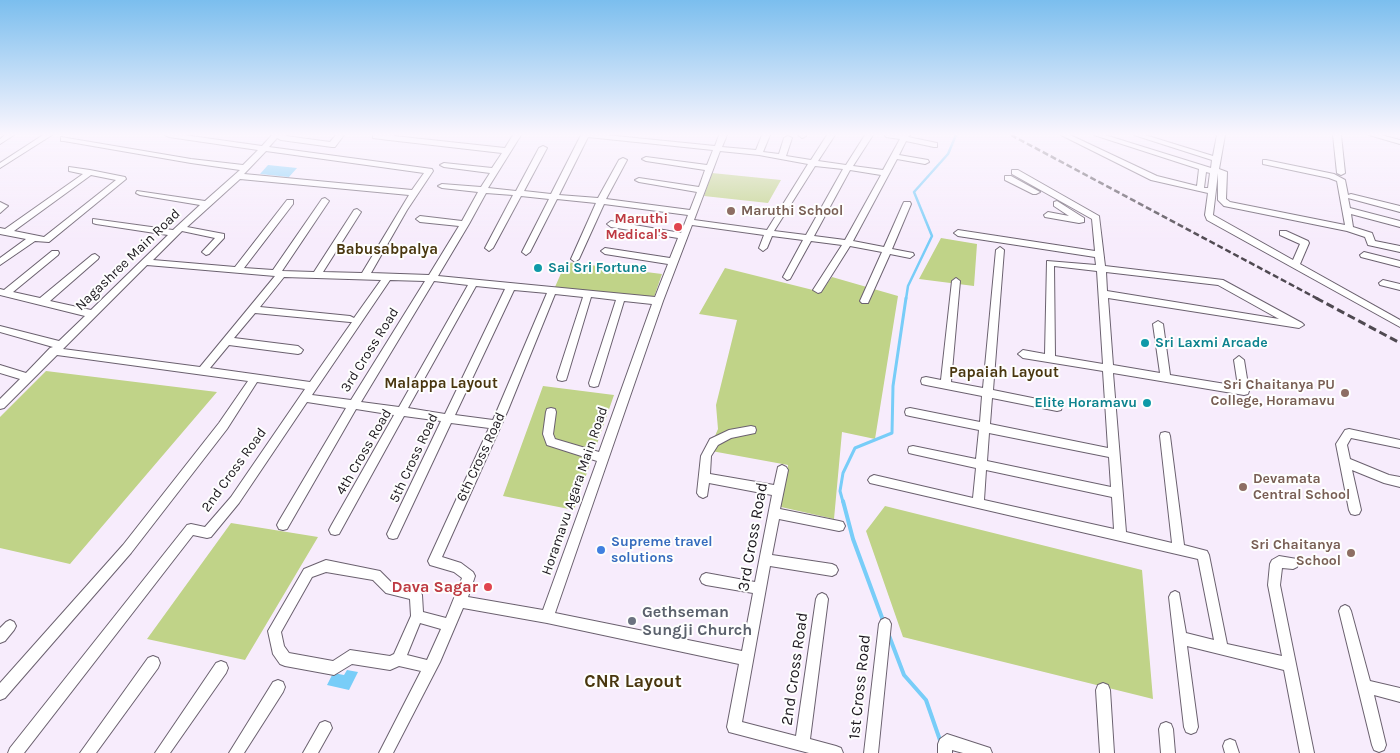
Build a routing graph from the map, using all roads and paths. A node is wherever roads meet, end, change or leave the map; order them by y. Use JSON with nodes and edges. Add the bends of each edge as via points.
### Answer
{"nodes":[{"id":1,"x":79,"y":170,"type":"edge"},
{"id":2,"x":243,"y":170,"type":"edge"},
{"id":3,"x":423,"y":170,"type":"edge"},
{"id":4,"x":487,"y":170,"type":"edge"},
{"id":5,"x":531,"y":170,"type":"edge"},
{"id":6,"x":568,"y":170,"type":"edge"},
{"id":7,"x":618,"y":170,"type":"edge"},
{"id":8,"x":708,"y":170,"type":"edge"},
{"id":9,"x":808,"y":170,"type":"edge"},
{"id":10,"x":846,"y":170,"type":"edge"},
{"id":11,"x":856,"y":170,"type":"edge"},
{"id":12,"x":888,"y":170,"type":"edge"},
{"id":13,"x":1138,"y":170,"type":"edge"},
{"id":14,"x":1203,"y":170,"type":"edge"},
{"id":15,"x":1210,"y":170,"type":"edge"},
{"id":16,"x":1302,"y":170,"type":"edge"},
{"id":17,"x":494,"y":171,"type":"joint"},
{"id":18,"x":1215,"y":171,"type":"joint"},
{"id":19,"x":90,"y":172,"type":"junction"},
{"id":20,"x":1015,"y":172,"type":"dead end"},
{"id":21,"x":886,"y":174,"type":"junction"},
{"id":22,"x":238,"y":176,"type":"junction"},
{"id":23,"x":1008,"y":178,"type":"dead end"},
{"id":24,"x":639,"y":180,"type":"dead end"},
{"id":25,"x":442,"y":186,"type":"dead end"},
{"id":26,"x":483,"y":190,"type":"junction"},
{"id":27,"x":700,"y":190,"type":"junction"},
{"id":28,"x":1200,"y":190,"type":"junction"},
{"id":29,"x":140,"y":192,"type":"dead end"},
{"id":30,"x":415,"y":192,"type":"junction"},
{"id":31,"x":518,"y":193,"type":"junction"},
{"id":32,"x":1217,"y":193,"type":"junction"},
{"id":33,"x":555,"y":196,"type":"junction"},
{"id":34,"x":1351,"y":196,"type":"dead end"},
{"id":35,"x":326,"y":201,"type":"dead end"},
{"id":36,"x":601,"y":201,"type":"junction"},
{"id":37,"x":290,"y":202,"type":"dead end"},
{"id":38,"x":207,"y":204,"type":"junction"},
{"id":39,"x":907,"y":204,"type":"dead end"},
{"id":40,"x":0,"y":205,"type":"edge"},
{"id":41,"x":1400,"y":209,"type":"edge"},
{"id":42,"x":0,"y":210,"type":"edge"},
{"id":43,"x":1346,"y":210,"type":"junction"},
{"id":44,"x":357,"y":212,"type":"dead end"},
{"id":45,"x":1048,"y":215,"type":"dead end"},
{"id":46,"x":1367,"y":216,"type":"junction"},
{"id":47,"x":690,"y":217,"type":"junction"},
{"id":48,"x":420,"y":218,"type":"dead end"},
{"id":49,"x":1081,"y":220,"type":"junction"},
{"id":50,"x":96,"y":221,"type":"dead end"},
{"id":51,"x":465,"y":224,"type":"junction"},
{"id":52,"x":611,"y":224,"type":"dead end"},
{"id":53,"x":1096,"y":224,"type":"junction"},
{"id":54,"x":1400,"y":224,"type":"edge"},
{"id":55,"x":1347,"y":228,"type":"junction"},
{"id":56,"x":178,"y":230,"type":"junction"},
{"id":57,"x":770,"y":231,"type":"junction"},
{"id":58,"x":3,"y":232,"type":"edge"},
{"id":59,"x":958,"y":233,"type":"dead end"},
{"id":60,"x":1283,"y":233,"type":"dead end"},
{"id":61,"x":1370,"y":235,"type":"junction"},
{"id":62,"x":684,"y":236,"type":"junction"},
{"id":63,"x":810,"y":237,"type":"junction"},
{"id":64,"x":33,"y":238,"type":"junction"},
{"id":65,"x":848,"y":243,"type":"junction"},
{"id":66,"x":489,"y":248,"type":"dead end"},
{"id":67,"x":762,"y":248,"type":"dead end"},
{"id":68,"x":1000,"y":250,"type":"dead end"},
{"id":69,"x":1400,"y":250,"type":"edge"},
{"id":70,"x":888,"y":251,"type":"junction"},
{"id":71,"x":206,"y":252,"type":"dead end"},
{"id":72,"x":526,"y":252,"type":"dead end"},
{"id":73,"x":605,"y":252,"type":"dead end"},
{"id":74,"x":54,"y":254,"type":"dead end"},
{"id":75,"x":1098,"y":254,"type":"junction"},
{"id":76,"x":1364,"y":255,"type":"dead end"},
{"id":77,"x":95,"y":256,"type":"dead end"},
{"id":78,"x":910,"y":256,"type":"dead end"},
{"id":79,"x":575,"y":260,"type":"dead end"},
{"id":80,"x":0,"y":262,"type":"edge"},
{"id":81,"x":145,"y":262,"type":"junction"},
{"id":82,"x":674,"y":262,"type":"junction"},
{"id":83,"x":1400,"y":264,"type":"edge"},
{"id":84,"x":1295,"y":266,"type":"junction"},
{"id":85,"x":1101,"y":268,"type":"junction"},
{"id":86,"x":238,"y":269,"type":"junction"},
{"id":87,"x":279,"y":274,"type":"junction"},
{"id":88,"x":317,"y":274,"type":"junction"},
{"id":89,"x":365,"y":276,"type":"junction"},
{"id":90,"x":388,"y":276,"type":"junction"},
{"id":91,"x":787,"y":277,"type":"dead end"},
{"id":92,"x":431,"y":278,"type":"junction"},
{"id":93,"x":956,"y":281,"type":"dead end"},
{"id":94,"x":474,"y":282,"type":"junction"},
{"id":95,"x":1383,"y":283,"type":"dead end"},
{"id":96,"x":511,"y":286,"type":"junction"},
{"id":97,"x":1400,"y":287,"type":"edge"},
{"id":98,"x":552,"y":290,"type":"junction"},
{"id":99,"x":818,"y":290,"type":"dead end"},
{"id":100,"x":3,"y":292,"type":"edge"},
{"id":101,"x":588,"y":294,"type":"junction"},
{"id":102,"x":1103,"y":294,"type":"junction"},
{"id":103,"x":621,"y":297,"type":"junction"},
{"id":104,"x":658,"y":301,"type":"junction"},
{"id":105,"x":865,"y":301,"type":"dead end"},
{"id":106,"x":42,"y":302,"type":"junction"},
{"id":107,"x":253,"y":310,"type":"junction"},
{"id":108,"x":92,"y":314,"type":"junction"},
{"id":109,"x":350,"y":319,"type":"dead end"},
{"id":110,"x":1158,"y":324,"type":"dead end"},
{"id":111,"x":1400,"y":324,"type":"edge"},
{"id":112,"x":0,"y":329,"type":"edge"},
{"id":113,"x":226,"y":341,"type":"junction"},
{"id":114,"x":56,"y":348,"type":"junction"},
{"id":115,"x":298,"y":350,"type":"dead end"},
{"id":116,"x":1023,"y":354,"type":"dead end"},
{"id":117,"x":1050,"y":359,"type":"junction"},
{"id":118,"x":1239,"y":360,"type":"dead end"},
{"id":119,"x":0,"y":369,"type":"edge"},
{"id":120,"x":1108,"y":370,"type":"junction"},
{"id":121,"x":202,"y":371,"type":"junction"},
{"id":122,"x":26,"y":377,"type":"junction"},
{"id":123,"x":255,"y":378,"type":"junction"},
{"id":124,"x":562,"y":378,"type":"dead end"},
{"id":125,"x":1166,"y":379,"type":"junction"},
{"id":126,"x":926,"y":381,"type":"dead end"},
{"id":127,"x":594,"y":383,"type":"dead end"},
{"id":128,"x":946,"y":385,"type":"junction"},
{"id":129,"x":313,"y":386,"type":"junction"},
{"id":130,"x":988,"y":394,"type":"junction"},
{"id":131,"x":305,"y":398,"type":"junction"},
{"id":132,"x":2,"y":400,"type":"edge"},
{"id":133,"x":354,"y":404,"type":"junction"},
{"id":134,"x":1057,"y":407,"type":"dead end"},
{"id":135,"x":551,"y":412,"type":"dead end"},
{"id":136,"x":910,"y":412,"type":"dead end"},
{"id":137,"x":402,"y":413,"type":"junction"},
{"id":138,"x":448,"y":418,"type":"junction"},
{"id":139,"x":496,"y":425,"type":"junction"},
{"id":140,"x":984,"y":428,"type":"junction"},
{"id":141,"x":751,"y":430,"type":"dead end"},
{"id":142,"x":1165,"y":436,"type":"dead end"},
{"id":143,"x":1400,"y":444,"type":"edge"},
{"id":144,"x":913,"y":450,"type":"dead end"},
{"id":145,"x":1114,"y":454,"type":"junction"},
{"id":146,"x":603,"y":458,"type":"junction"},
{"id":147,"x":1345,"y":462,"type":"junction"},
{"id":148,"x":981,"y":464,"type":"junction"},
{"id":149,"x":782,"y":470,"type":"dead end"},
{"id":150,"x":706,"y":478,"type":"junction"},
{"id":151,"x":874,"y":480,"type":"dead end"},
{"id":152,"x":1400,"y":482,"type":"edge"},
{"id":153,"x":779,"y":491,"type":"junction"},
{"id":154,"x":703,"y":493,"type":"dead end"},
{"id":155,"x":1117,"y":493,"type":"junction"},
{"id":156,"x":978,"y":504,"type":"junction"},
{"id":157,"x":1355,"y":510,"type":"dead end"},
{"id":158,"x":775,"y":513,"type":"junction"},
{"id":159,"x":283,"y":525,"type":"dead end"},
{"id":160,"x":839,"y":526,"type":"dead end"},
{"id":161,"x":335,"y":530,"type":"dead end"},
{"id":162,"x":393,"y":534,"type":"dead end"},
{"id":163,"x":1120,"y":536,"type":"junction"},
{"id":164,"x":1179,"y":550,"type":"junction"},
{"id":165,"x":766,"y":560,"type":"junction"},
{"id":166,"x":1293,"y":563,"type":"dead end"},
{"id":167,"x":832,"y":570,"type":"dead end"},
{"id":168,"x":706,"y":579,"type":"dead end"},
{"id":169,"x":760,"y":589,"type":"junction"},
{"id":170,"x":1175,"y":597,"type":"dead end"},
{"id":171,"x":822,"y":599,"type":"dead end"},
{"id":172,"x":460,"y":601,"type":"junction"},
{"id":173,"x":1345,"y":611,"type":"dead end"},
{"id":174,"x":547,"y":617,"type":"junction"},
{"id":175,"x":424,"y":618,"type":"junction"},
{"id":176,"x":450,"y":623,"type":"junction"},
{"id":177,"x":885,"y":624,"type":"dead end"},
{"id":178,"x":10,"y":626,"type":"dead end"},
{"id":179,"x":0,"y":637,"type":"edge"},
{"id":180,"x":1181,"y":638,"type":"junction"},
{"id":181,"x":1222,"y":648,"type":"junction"},
{"id":182,"x":399,"y":659,"type":"junction"},
{"id":183,"x":746,"y":659,"type":"junction"},
{"id":184,"x":153,"y":663,"type":"dead end"},
{"id":185,"x":1290,"y":665,"type":"junction"},
{"id":186,"x":430,"y":667,"type":"junction"},
{"id":187,"x":221,"y":668,"type":"dead end"},
{"id":188,"x":1366,"y":686,"type":"junction"},
{"id":189,"x":278,"y":687,"type":"dead end"},
{"id":190,"x":1103,"y":690,"type":"dead end"},
{"id":191,"x":0,"y":693,"type":"edge"},
{"id":192,"x":1400,"y":696,"type":"edge"},
{"id":193,"x":325,"y":728,"type":"dead end"},
{"id":194,"x":1191,"y":728,"type":"dead end"},
{"id":195,"x":1166,"y":729,"type":"dead end"},
{"id":196,"x":802,"y":744,"type":"junction"},
{"id":197,"x":1379,"y":745,"type":"dead end"},
{"id":198,"x":945,"y":748,"type":"edge"},
{"id":199,"x":15,"y":753,"type":"edge"},
{"id":200,"x":87,"y":753,"type":"edge"},
{"id":201,"x":162,"y":753,"type":"edge"},
{"id":202,"x":236,"y":753,"type":"edge"},
{"id":203,"x":310,"y":753,"type":"edge"},
{"id":204,"x":386,"y":753,"type":"edge"},
{"id":205,"x":836,"y":753,"type":"edge"},
{"id":206,"x":871,"y":753,"type":"edge"},
{"id":207,"x":985,"y":753,"type":"edge"},
{"id":208,"x":1107,"y":753,"type":"edge"},
{"id":209,"x":1168,"y":753,"type":"edge"},
{"id":210,"x":1307,"y":753,"type":"edge"}],
"edges":[{"from":1,"to":19,"type":"street"},
{"from":2,"to":22,"type":"street","name":"Nagashree Main Road"},
{"from":3,"to":30,"type":"street","via":[[429,171]]},
{"from":4,"to":17,"type":"street"},
{"from":5,"to":31,"type":"street"},
{"from":6,"to":33,"type":"street"},
{"from":7,"to":36,"type":"street"},
{"from":8,"to":27,"type":"street","name":"Horamavu Agara Main Road"},
{"from":9,"to":57,"type":"street"},
{"from":10,"to":63,"type":"street"},
{"from":11,"to":21,"type":"street"},
{"from":12,"to":21,"type":"street"},
{"from":13,"to":28,"type":"street","via":[[1154,178]]},
{"from":14,"to":28,"type":"street"},
{"from":15,"to":18,"type":"street"},
{"from":16,"to":43,"type":"street","via":[[1342,182]]},
{"from":17,"to":26,"type":"street","name":"3rd Cross Road"},
{"from":18,"to":32,"type":"street"},
{"from":19,"to":58,"type":"street"},
{"from":19,"to":64,"type":"street","via":[[122,179],[46,240]]},
{"from":20,"to":53,"type":"street","via":[[1096,218]]},
{"from":21,"to":65,"type":"street"},
{"from":22,"to":30,"type":"street"},
{"from":22,"to":38,"type":"street","name":"Nagashree Main Road"},
{"from":23,"to":49,"type":"street"},
{"from":24,"to":27,"type":"street"},
{"from":25,"to":26,"type":"street"},
{"from":26,"to":31,"type":"street"},
{"from":26,"to":51,"type":"street","name":"3rd Cross Road"},
{"from":27,"to":47,"type":"street","name":"Horamavu Agara Main Road"},
{"from":28,"to":32,"type":"street"},
{"from":29,"to":38,"type":"street"},
{"from":30,"to":89,"type":"street"},
{"from":31,"to":33,"type":"street"},
{"from":31,"to":66,"type":"street"},
{"from":32,"to":55,"type":"street","via":[[1227,204]]},
{"from":32,"to":84,"type":"street","via":[[1210,218]]},
{"from":33,"to":36,"type":"street"},
{"from":33,"to":72,"type":"street"},
{"from":34,"to":41,"type":"street"},
{"from":35,"to":87,"type":"street"},
{"from":36,"to":47,"type":"street"},
{"from":36,"to":79,"type":"street"},
{"from":37,"to":86,"type":"street"},
{"from":38,"to":56,"type":"street","name":"Nagashree Main Road"},
{"from":39,"to":70,"type":"street"},
{"from":40,"to":42,"type":"street","via":[[4,206]]},
{"from":43,"to":46,"type":"street"},
{"from":43,"to":55,"type":"street"},
{"from":44,"to":88,"type":"street"},
{"from":45,"to":49,"type":"street"},
{"from":46,"to":54,"type":"street"},
{"from":46,"to":61,"type":"street"},
{"from":47,"to":57,"type":"street"},
{"from":47,"to":62,"type":"street","name":"Horamavu Agara Main Road"},
{"from":48,"to":51,"type":"street"},
{"from":49,"to":53,"type":"street"},
{"from":50,"to":56,"type":"street"},
{"from":51,"to":92,"type":"street","name":"3rd Cross Road"},
{"from":52,"to":62,"type":"street"},
{"from":53,"to":75,"type":"street"},
{"from":55,"to":61,"type":"street"},
{"from":56,"to":71,"type":"street","via":[[220,236]]},
{"from":56,"to":81,"type":"street","name":"Nagashree Main Road"},
{"from":57,"to":63,"type":"street"},
{"from":57,"to":67,"type":"street"},
{"from":58,"to":64,"type":"street"},
{"from":59,"to":75,"type":"street","via":[[985,234]]},
{"from":60,"to":84,"type":"street","via":[[1305,243]]},
{"from":61,"to":69,"type":"street","via":[[1371,243]]},
{"from":62,"to":82,"type":"street","name":"Horamavu Agara Main Road"},
{"from":63,"to":65,"type":"street"},
{"from":63,"to":91,"type":"street"},
{"from":64,"to":80,"type":"street"},
{"from":65,"to":70,"type":"street"},
{"from":65,"to":99,"type":"street"},
{"from":68,"to":130,"type":"street"},
{"from":70,"to":78,"type":"street"},
{"from":70,"to":105,"type":"street"},
{"from":73,"to":82,"type":"street"},
{"from":74,"to":100,"type":"street"},
{"from":75,"to":85,"type":"street"},
{"from":76,"to":83,"type":"street"},
{"from":77,"to":106,"type":"street"},
{"from":81,"to":86,"type":"street"},
{"from":81,"to":108,"type":"street","name":"Nagashree Main Road"},
{"from":82,"to":104,"type":"street","name":"Horamavu Agara Main Road"},
{"from":84,"to":111,"type":"street"},
{"from":85,"to":102,"type":"street"},
{"from":85,"to":102,"type":"street","via":[[1220,282],[1299,325]]},
{"from":85,"to":117,"type":"street","via":[[1050,262]]},
{"from":86,"to":87,"type":"street"},
{"from":87,"to":88,"type":"street"},
{"from":87,"to":107,"type":"street"},
{"from":88,"to":89,"type":"street"},
{"from":89,"to":90,"type":"street"},
{"from":90,"to":92,"type":"street"},
{"from":90,"to":129,"type":"street","name":"2nd Cross Road"},
{"from":92,"to":94,"type":"street"},
{"from":92,"to":133,"type":"street","name":"3rd Cross Road"},
{"from":93,"to":128,"type":"street"},
{"from":94,"to":96,"type":"street"},
{"from":94,"to":137,"type":"street","name":"4th Cross Road"},
{"from":95,"to":97,"type":"street"},
{"from":96,"to":98,"type":"street"},
{"from":96,"to":138,"type":"street","name":"5th Cross Road"},
{"from":98,"to":101,"type":"street"},
{"from":98,"to":139,"type":"street","name":"6th Cross Road"},
{"from":100,"to":106,"type":"street"},
{"from":101,"to":103,"type":"street"},
{"from":101,"to":124,"type":"street"},
{"from":102,"to":120,"type":"street"},
{"from":103,"to":104,"type":"street"},
{"from":103,"to":127,"type":"street"},
{"from":104,"to":146,"type":"street","name":"Horamavu Agara Main Road"},
{"from":106,"to":108,"type":"street"},
{"from":107,"to":109,"type":"street"},
{"from":107,"to":113,"type":"street"},
{"from":108,"to":114,"type":"street","name":"Nagashree Main Road"},
{"from":110,"to":125,"type":"street"},
{"from":112,"to":114,"type":"street"},
{"from":113,"to":115,"type":"street"},
{"from":113,"to":121,"type":"street"},
{"from":114,"to":121,"type":"street"},
{"from":114,"to":122,"type":"street","name":"Nagashree Main Road"},
{"from":116,"to":117,"type":"street"},
{"from":117,"to":120,"type":"street"},
{"from":118,"to":125,"type":"street","via":[[1244,392]]},
{"from":119,"to":122,"type":"street"},
{"from":120,"to":125,"type":"street"},
{"from":120,"to":145,"type":"street"},
{"from":121,"to":123,"type":"street"},
{"from":122,"to":132,"type":"street","name":"Nagashree Main Road"},
{"from":123,"to":129,"type":"street"},
{"from":123,"to":191,"type":"street","via":[[223,426],[127,549]]},
{"from":126,"to":128,"type":"street"},
{"from":128,"to":130,"type":"street"},
{"from":129,"to":131,"type":"street","name":"2nd Cross Road"},
{"from":130,"to":134,"type":"street"},
{"from":130,"to":140,"type":"street"},
{"from":131,"to":133,"type":"street"},
{"from":131,"to":199,"type":"street","name":"2nd Cross Road","via":[[235,500],[207,533],[191,529]]},
{"from":133,"to":137,"type":"street"},
{"from":133,"to":159,"type":"street","name":"3rd Cross Road"},
{"from":135,"to":146,"type":"street","via":[[548,434],[551,442]]},
{"from":136,"to":140,"type":"street"},
{"from":137,"to":138,"type":"street"},
{"from":137,"to":161,"type":"street","name":"4th Cross Road"},
{"from":138,"to":139,"type":"street"},
{"from":138,"to":162,"type":"street","name":"5th Cross Road"},
{"from":139,"to":172,"type":"street","name":"6th Cross Road","via":[[434,561],[457,567],[469,576]]},
{"from":140,"to":145,"type":"street"},
{"from":140,"to":148,"type":"street"},
{"from":141,"to":150,"type":"street","via":[[729,434],[714,442],[706,456]]},
{"from":142,"to":164,"type":"street"},
{"from":143,"to":147,"type":"street","via":[[1349,433],[1342,444]]},
{"from":144,"to":148,"type":"street"},
{"from":145,"to":155,"type":"street"},
{"from":146,"to":174,"type":"street","name":"Horamavu Agara Main Road"},
{"from":147,"to":152,"type":"street"},
{"from":147,"to":157,"type":"street"},
{"from":148,"to":155,"type":"street"},
{"from":148,"to":156,"type":"street"},
{"from":149,"to":153,"type":"street","name":"3rd Cross Road"},
{"from":150,"to":153,"type":"street"},
{"from":150,"to":154,"type":"street"},
{"from":151,"to":156,"type":"street"},
{"from":153,"to":158,"type":"street","name":"3rd Cross Road"},
{"from":155,"to":163,"type":"street"},
{"from":156,"to":163,"type":"street"},
{"from":158,"to":160,"type":"street"},
{"from":158,"to":165,"type":"street","name":"3rd Cross Road"},
{"from":163,"to":164,"type":"street"},
{"from":164,"to":181,"type":"street","via":[[1203,555]]},
{"from":165,"to":167,"type":"street"},
{"from":165,"to":169,"type":"street","name":"3rd Cross Road"},
{"from":166,"to":185,"type":"street","via":[[1276,564],[1274,585]]},
{"from":168,"to":169,"type":"street"},
{"from":169,"to":183,"type":"street","name":"3rd Cross Road"},
{"from":170,"to":180,"type":"street"},
{"from":171,"to":196,"type":"street","name":"2nd Cross Road"},
{"from":172,"to":174,"type":"street"},
{"from":172,"to":176,"type":"street"},
{"from":173,"to":188,"type":"street"},
{"from":174,"to":183,"type":"street"},
{"from":175,"to":176,"type":"street"},
{"from":175,"to":182,"type":"street"},
{"from":175,"to":182,"type":"street","via":[[416,595],[390,589],[376,575],[326,566],[308,573],[274,631],[278,649],[285,659],[334,668],[350,657],[390,663]]},
{"from":176,"to":186,"type":"street"},
{"from":177,"to":206,"type":"street","name":"1st Cross Road"},
{"from":178,"to":179,"type":"street"},
{"from":180,"to":181,"type":"street"},
{"from":180,"to":194,"type":"street"},
{"from":181,"to":185,"type":"street"},
{"from":182,"to":186,"type":"street"},
{"from":183,"to":196,"type":"street","name":"3rd Cross Road","via":[[734,728]]},
{"from":184,"to":200,"type":"street"},
{"from":185,"to":210,"type":"street"},
{"from":186,"to":204,"type":"street"},
{"from":187,"to":201,"type":"street"},
{"from":188,"to":192,"type":"street"},
{"from":188,"to":197,"type":"street"},
{"from":189,"to":202,"type":"street"},
{"from":190,"to":208,"type":"street"},
{"from":193,"to":203,"type":"street"},
{"from":195,"to":209,"type":"street"},
{"from":196,"to":205,"type":"street"},
{"from":198,"to":207,"type":"street","via":[[947,741]]}]}
